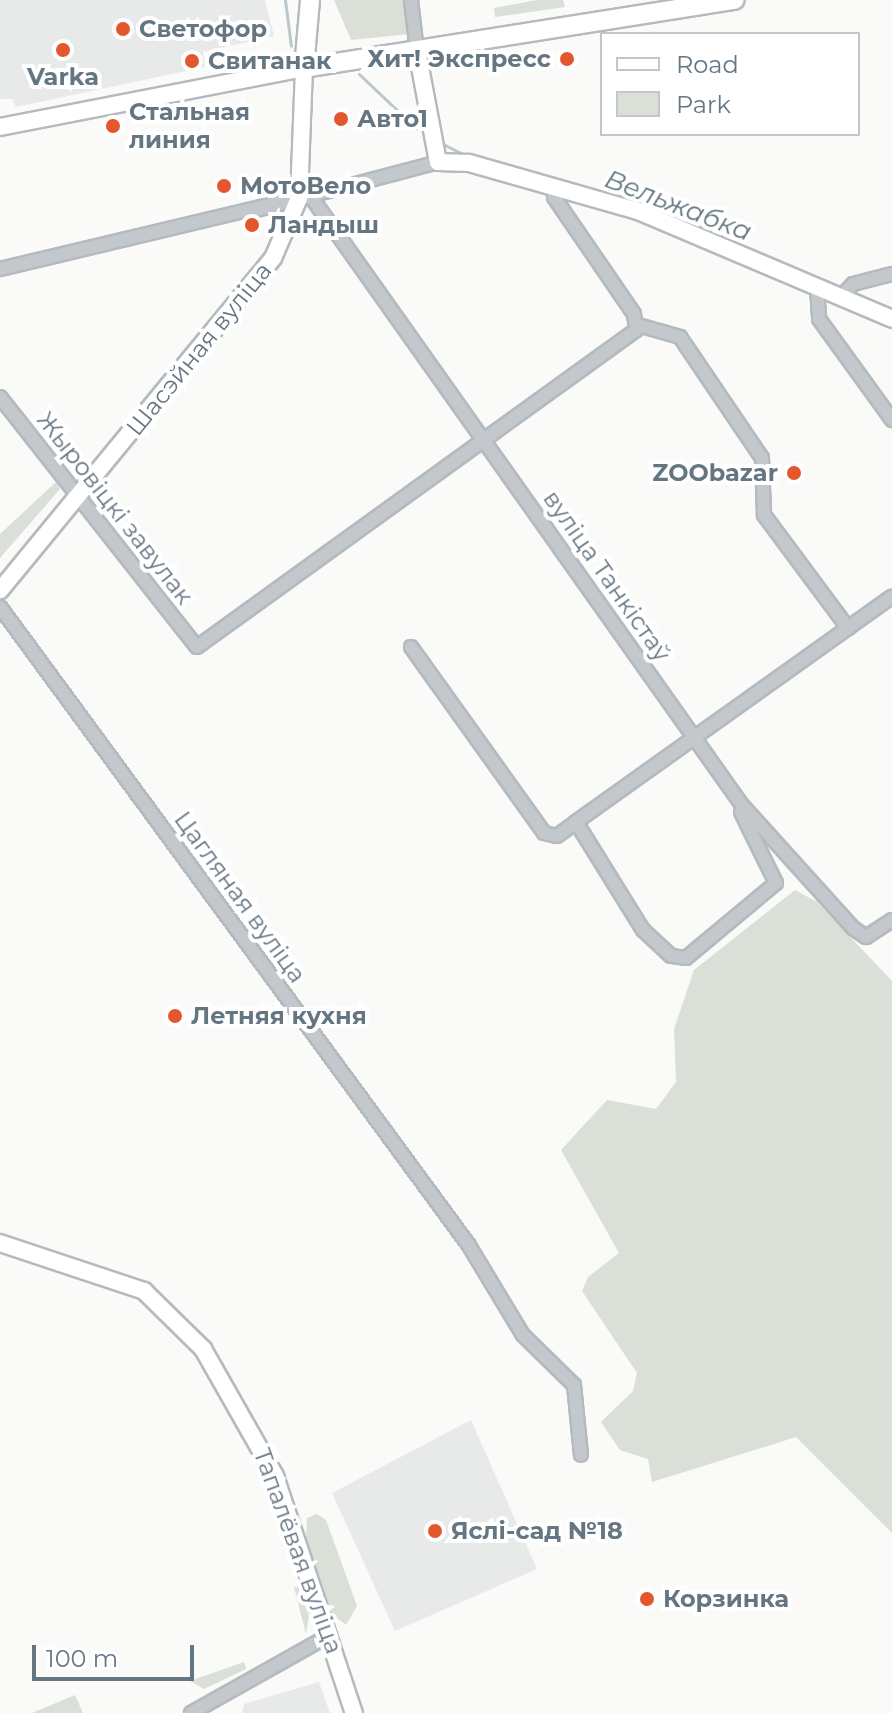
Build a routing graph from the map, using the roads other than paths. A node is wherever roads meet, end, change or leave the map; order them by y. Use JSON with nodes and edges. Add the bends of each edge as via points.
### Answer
{"nodes":[{"id":1,"x":310,"y":0,"type":"edge"},
{"id":2,"x":411,"y":0,"type":"edge"},
{"id":3,"x":735,"y":0,"type":"edge"},
{"id":4,"x":417,"y":51,"type":"junction"},
{"id":5,"x":304,"y":68,"type":"junction"},
{"id":6,"x":0,"y":127,"type":"edge"},
{"id":7,"x":438,"y":162,"type":"junction"},
{"id":8,"x":554,"y":187,"type":"junction"},
{"id":9,"x":304,"y":196,"type":"junction"},
{"id":10,"x":0,"y":269,"type":"edge"},
{"id":11,"x":892,"y":274,"type":"edge"},
{"id":12,"x":817,"y":288,"type":"junction"},
{"id":13,"x":840,"y":298,"type":"junction"},
{"id":14,"x":892,"y":319,"type":"edge"},
{"id":15,"x":638,"y":325,"type":"junction"},
{"id":16,"x":0,"y":397,"type":"edge"},
{"id":17,"x":892,"y":420,"type":"edge"},
{"id":18,"x":487,"y":440,"type":"junction"},
{"id":19,"x":77,"y":496,"type":"junction"},
{"id":20,"x":0,"y":590,"type":"edge"},
{"id":21,"x":892,"y":597,"type":"edge"},
{"id":22,"x":0,"y":607,"type":"edge"},
{"id":23,"x":848,"y":628,"type":"junction"},
{"id":24,"x":411,"y":647,"type":"dead end"},
{"id":25,"x":693,"y":735,"type":"junction"},
{"id":26,"x":742,"y":805,"type":"junction"},
{"id":27,"x":576,"y":822,"type":"junction"},
{"id":28,"x":892,"y":920,"type":"edge"},
{"id":29,"x":0,"y":1243,"type":"edge"},
{"id":30,"x":581,"y":1455,"type":"dead end"},
{"id":31,"x":330,"y":1635,"type":"junction"},
{"id":32,"x":191,"y":1713,"type":"edge"},
{"id":33,"x":354,"y":1713,"type":"edge"}],
"edges":[{"from":1,"to":5,"type":"highway"},
{"from":2,"to":4,"type":"street"},
{"from":3,"to":4,"type":"highway"},
{"from":4,"to":5,"type":"highway"},
{"from":4,"to":7,"type":"main road"},
{"from":5,"to":6,"type":"main road"},
{"from":5,"to":9,"type":"main road","name":"Шасэйная вуліца"},
{"from":7,"to":8,"type":"main road"},
{"from":7,"to":9,"type":"street"},
{"from":8,"to":12,"type":"main road","via":[[638,211]]},
{"from":8,"to":15,"type":"street"},
{"from":9,"to":10,"type":"street"},
{"from":9,"to":18,"type":"street","name":"вуліца Танкістаў"},
{"from":9,"to":19,"type":"main road","name":"Шасэйная вуліца","via":[[254,282]]},
{"from":11,"to":13,"type":"street","via":[[853,284]]},
{"from":12,"to":13,"type":"main road"},
{"from":12,"to":17,"type":"street","via":[[819,319]]},
{"from":13,"to":14,"type":"main road"},
{"from":15,"to":18,"type":"street","via":[[629,338]]},
{"from":15,"to":23,"type":"street","via":[[680,337],[762,458],[764,515]]},
{"from":16,"to":19,"type":"street","name":"Жыровіцкі завулак"},
{"from":18,"to":19,"type":"street","name":"Жыровіцкі завулак","via":[[197,647]]},
{"from":18,"to":25,"type":"street","name":"вуліца Танкістаў"},
{"from":19,"to":20,"type":"main road","name":"Шасэйная вуліца"},
{"from":21,"to":23,"type":"street"},
{"from":22,"to":30,"type":"street","name":"Цагляная вуліца","via":[[468,1244],[523,1335],[574,1385]]},
{"from":23,"to":25,"type":"street"},
{"from":24,"to":27,"type":"street","via":[[544,833],[557,836]]},
{"from":25,"to":26,"type":"street","name":"вуліца Танкістаў"},
{"from":25,"to":27,"type":"street"},
{"from":26,"to":27,"type":"street","name":"вуліца Танкістаў","via":[[776,883],[686,958],[671,956],[643,930]]},
{"from":26,"to":28,"type":"street","name":"вуліца Танкістаў","via":[[853,928],[866,937]]},
{"from":29,"to":31,"type":"main road","name":"Тапалёвая вуліца","via":[[144,1291],[183,1325],[263,1447]]},
{"from":31,"to":32,"type":"street"},
{"from":31,"to":33,"type":"main road","name":"Тапалёвая вуліца"}]}
